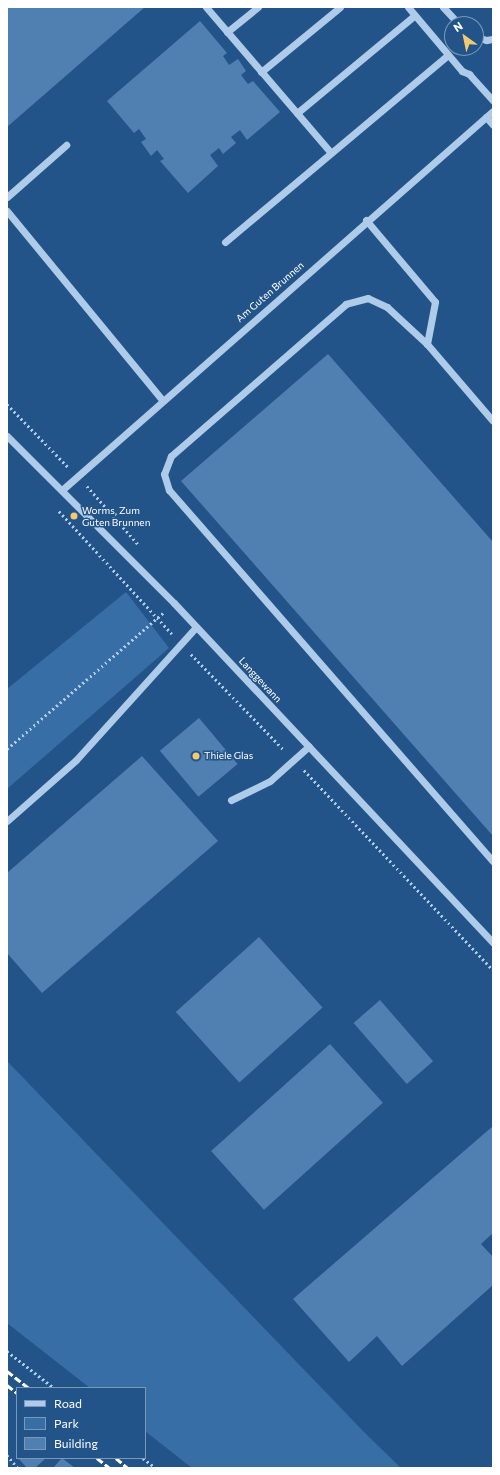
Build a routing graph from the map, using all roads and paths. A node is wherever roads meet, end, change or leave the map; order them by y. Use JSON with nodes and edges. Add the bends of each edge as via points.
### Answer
{"nodes":[{"id":1,"x":206,"y":7,"type":"edge"},
{"id":2,"x":258,"y":7,"type":"edge"},
{"id":3,"x":340,"y":7,"type":"edge"},
{"id":4,"x":408,"y":7,"type":"edge"},
{"id":5,"x":443,"y":7,"type":"edge"},
{"id":6,"x":415,"y":15,"type":"junction"},
{"id":7,"x":451,"y":16,"type":"edge"},
{"id":8,"x":227,"y":32,"type":"junction"},
{"id":9,"x":444,"y":50,"type":"edge"},
{"id":10,"x":447,"y":56,"type":"edge"},
{"id":11,"x":449,"y":56,"type":"edge"},
{"id":12,"x":261,"y":72,"type":"junction"},
{"id":13,"x":493,"y":101,"type":"edge"},
{"id":14,"x":493,"y":111,"type":"edge"},
{"id":15,"x":297,"y":113,"type":"junction"},
{"id":16,"x":486,"y":117,"type":"junction"},
{"id":17,"x":493,"y":125,"type":"edge"},
{"id":18,"x":66,"y":145,"type":"dead end"},
{"id":19,"x":331,"y":153,"type":"junction"},
{"id":20,"x":7,"y":197,"type":"edge"},
{"id":21,"x":7,"y":211,"type":"edge"},
{"id":22,"x":366,"y":220,"type":"junction"},
{"id":23,"x":225,"y":242,"type":"dead end"},
{"id":24,"x":427,"y":344,"type":"junction"},
{"id":25,"x":162,"y":400,"type":"junction"},
{"id":26,"x":493,"y":421,"type":"edge"},
{"id":27,"x":7,"y":436,"type":"edge"},
{"id":28,"x":62,"y":490,"type":"junction"},
{"id":29,"x":58,"y":510,"type":"dead end"},
{"id":30,"x":174,"y":603,"type":"junction"},
{"id":31,"x":156,"y":619,"type":"junction"},
{"id":32,"x":196,"y":627,"type":"junction"},
{"id":33,"x":181,"y":643,"type":"junction"},
{"id":34,"x":308,"y":746,"type":"junction"},
{"id":35,"x":7,"y":749,"type":"edge"},
{"id":36,"x":294,"y":760,"type":"junction"},
{"id":37,"x":231,"y":800,"type":"dead end"},
{"id":38,"x":7,"y":821,"type":"edge"},
{"id":39,"x":493,"y":861,"type":"edge"},
{"id":40,"x":493,"y":943,"type":"edge"},
{"id":41,"x":493,"y":970,"type":"edge"},
{"id":42,"x":7,"y":1351,"type":"edge"},
{"id":43,"x":53,"y":1387,"type":"edge"},
{"id":44,"x":7,"y":1455,"type":"edge"},
{"id":45,"x":144,"y":1459,"type":"edge"},
{"id":46,"x":18,"y":1468,"type":"edge"},
{"id":47,"x":156,"y":1468,"type":"edge"}],
"edges":[{"from":1,"to":8,"type":"street"},
{"from":2,"to":8,"type":"street"},
{"from":3,"to":12,"type":"street"},
{"from":4,"to":6,"type":"street"},
{"from":5,"to":7,"type":"street"},
{"from":6,"to":9,"type":"street"},
{"from":6,"to":15,"type":"street"},
{"from":8,"to":12,"type":"street"},
{"from":10,"to":19,"type":"street"},
{"from":11,"to":13,"type":"street"},
{"from":12,"to":15,"type":"street"},
{"from":14,"to":16,"type":"street","name":"Am Guten Brunnen"},
{"from":15,"to":19,"type":"street"},
{"from":16,"to":17,"type":"street"},
{"from":16,"to":22,"type":"street","name":"Am Guten Brunnen"},
{"from":18,"to":20,"type":"street"},
{"from":19,"to":23,"type":"street"},
{"from":21,"to":25,"type":"street"},
{"from":22,"to":24,"type":"street","via":[[435,302]]},
{"from":22,"to":25,"type":"street","name":"Am Guten Brunnen"},
{"from":24,"to":26,"type":"street"},
{"from":24,"to":39,"type":"street","via":[[387,307],[368,298],[346,304],[171,456],[164,474],[169,490]]},
{"from":25,"to":28,"type":"street","name":"Am Guten Brunnen"},
{"from":27,"to":28,"type":"street","name":"Langgewann"},
{"from":28,"to":30,"type":"street","name":"Langgewann"},
{"from":29,"to":31,"type":"path"},
{"from":30,"to":31,"type":"path"},
{"from":30,"to":32,"type":"street","name":"Langgewann"},
{"from":31,"to":33,"type":"path"},
{"from":31,"to":35,"type":"path"},
{"from":32,"to":33,"type":"street"},
{"from":32,"to":34,"type":"street","name":"Langgewann"},
{"from":33,"to":36,"type":"path"},
{"from":33,"to":38,"type":"street","via":[[76,760]]},
{"from":34,"to":36,"type":"street"},
{"from":34,"to":40,"type":"street","name":"Langgewann"},
{"from":36,"to":37,"type":"street","via":[[270,781]]},
{"from":36,"to":41,"type":"path"},
{"from":42,"to":43,"type":"path"},
{"from":44,"to":46,"type":"path"},
{"from":45,"to":47,"type":"path"}]}
